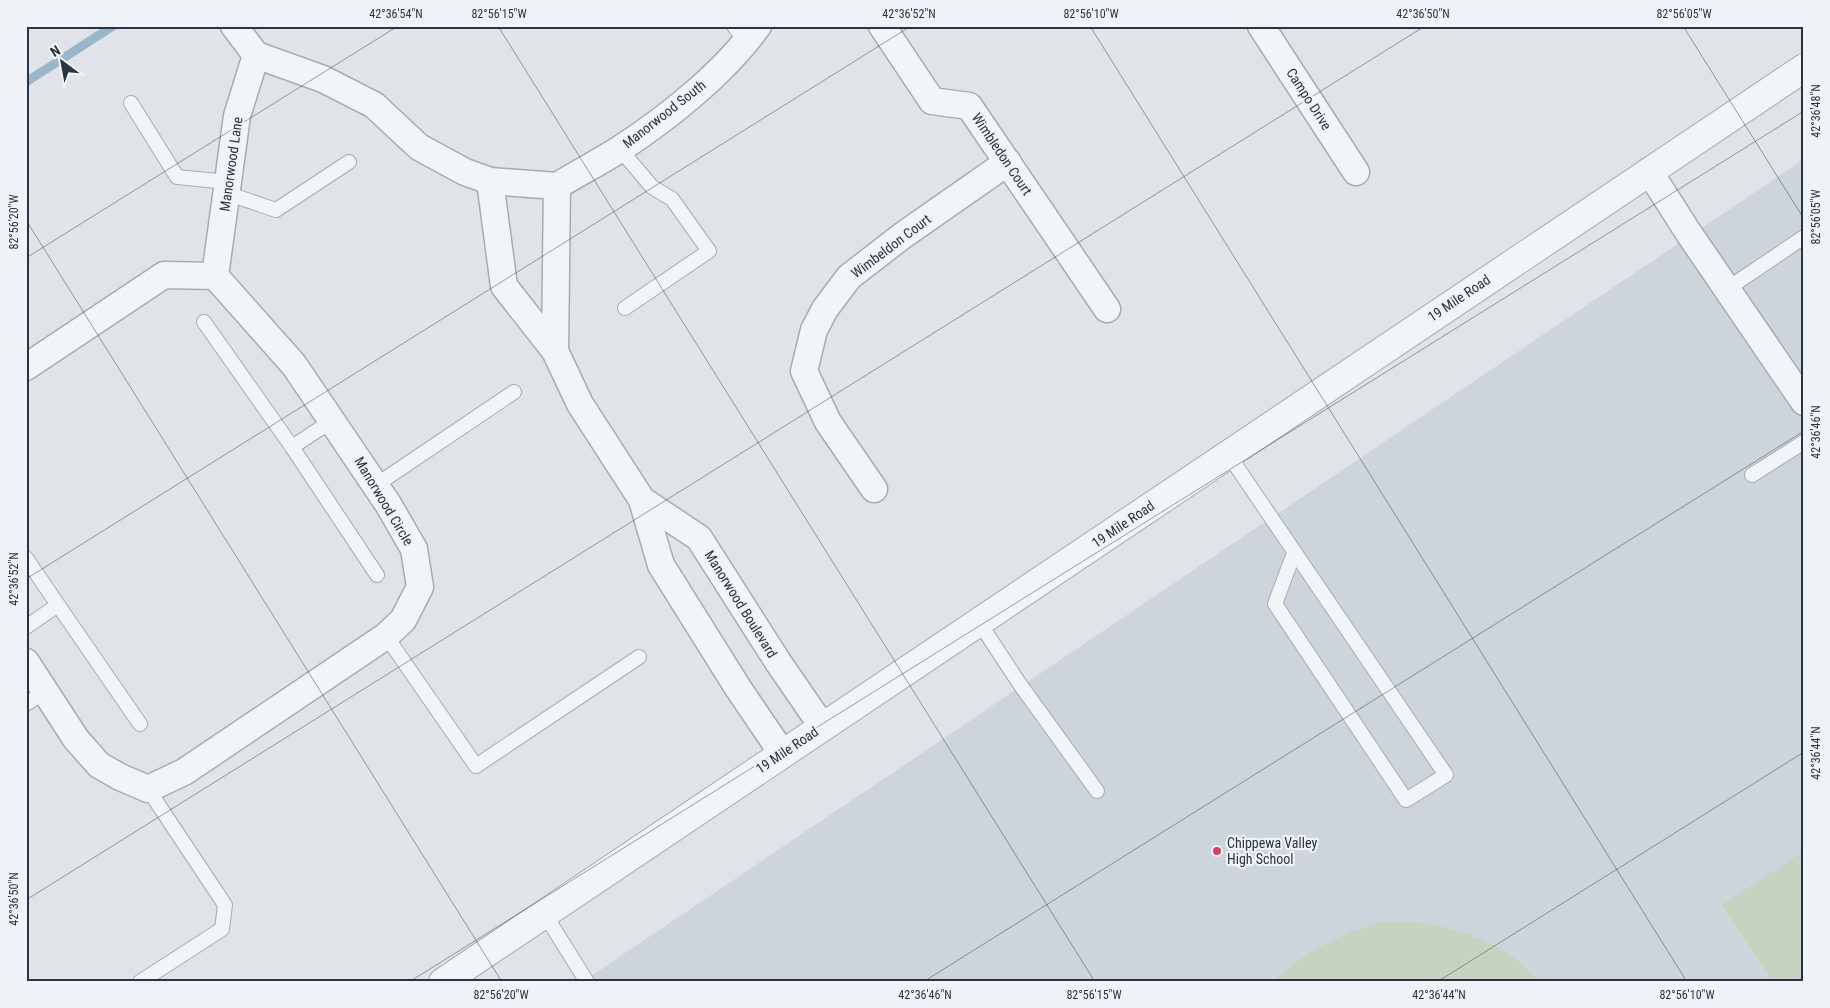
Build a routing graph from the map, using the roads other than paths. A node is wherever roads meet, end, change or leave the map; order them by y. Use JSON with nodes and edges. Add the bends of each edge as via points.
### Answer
{"nodes":[{"id":1,"x":234,"y":26,"type":"edge"},
{"id":2,"x":882,"y":26,"type":"edge"},
{"id":3,"x":1261,"y":26,"type":"edge"},
{"id":4,"x":746,"y":32,"type":"edge"},
{"id":5,"x":256,"y":55,"type":"junction"},
{"id":6,"x":1804,"y":68,"type":"edge"},
{"id":7,"x":130,"y":103,"type":"dead end"},
{"id":8,"x":620,"y":149,"type":"junction"},
{"id":9,"x":349,"y":162,"type":"dead end"},
{"id":10,"x":1008,"y":162,"type":"junction"},
{"id":11,"x":1649,"y":171,"type":"junction"},
{"id":12,"x":1356,"y":172,"type":"dead end"},
{"id":13,"x":490,"y":181,"type":"junction"},
{"id":14,"x":557,"y":186,"type":"junction"},
{"id":15,"x":227,"y":187,"type":"junction"},
{"id":16,"x":1804,"y":237,"type":"edge"},
{"id":17,"x":215,"y":276,"type":"junction"},
{"id":18,"x":1727,"y":288,"type":"junction"},
{"id":19,"x":625,"y":308,"type":"dead end"},
{"id":20,"x":1107,"y":309,"type":"dead end"},
{"id":21,"x":204,"y":322,"type":"dead end"},
{"id":22,"x":555,"y":351,"type":"junction"},
{"id":23,"x":26,"y":367,"type":"edge"},
{"id":24,"x":514,"y":392,"type":"dead end"},
{"id":25,"x":1804,"y":402,"type":"edge"},
{"id":26,"x":333,"y":420,"type":"junction"},
{"id":27,"x":1804,"y":442,"type":"edge"},
{"id":28,"x":292,"y":447,"type":"junction"},
{"id":29,"x":1228,"y":454,"type":"junction"},
{"id":30,"x":1752,"y":475,"type":"dead end"},
{"id":31,"x":376,"y":485,"type":"junction"},
{"id":32,"x":874,"y":488,"type":"dead end"},
{"id":33,"x":642,"y":500,"type":"junction"},
{"id":34,"x":1294,"y":553,"type":"junction"},
{"id":35,"x":26,"y":558,"type":"edge"},
{"id":36,"x":377,"y":575,"type":"dead end"},
{"id":37,"x":58,"y":605,"type":"junction"},
{"id":38,"x":979,"y":622,"type":"junction"},
{"id":39,"x":26,"y":626,"type":"edge"},
{"id":40,"x":386,"y":636,"type":"junction"},
{"id":41,"x":639,"y":657,"type":"dead end"},
{"id":42,"x":26,"y":662,"type":"edge"},
{"id":43,"x":36,"y":697,"type":"edge"},
{"id":44,"x":140,"y":724,"type":"dead end"},
{"id":45,"x":822,"y":726,"type":"junction"},
{"id":46,"x":782,"y":753,"type":"junction"},
{"id":47,"x":148,"y":789,"type":"junction"},
{"id":48,"x":1097,"y":791,"type":"dead end"},
{"id":49,"x":544,"y":913,"type":"junction"},
{"id":50,"x":140,"y":982,"type":"edge"},
{"id":51,"x":443,"y":982,"type":"edge"},
{"id":52,"x":587,"y":982,"type":"edge"}],
"edges":[{"from":1,"to":5,"type":"street"},
{"from":2,"to":10,"type":"street","name":"Wimbledon Court","via":[[932,101],[969,106]]},
{"from":3,"to":12,"type":"street","name":"Campo Drive"},
{"from":4,"to":8,"type":"street","name":"Manorwood South","via":[[688,99]]},
{"from":5,"to":13,"type":"street","via":[[323,79],[374,106],[419,147],[465,172]]},
{"from":5,"to":15,"type":"street","name":"Manorwood Lane","via":[[237,116]]},
{"from":6,"to":11,"type":"street","name":"19 Mile Road"},
{"from":7,"to":15,"type":"lane","via":[[177,177]]},
{"from":8,"to":14,"type":"street","name":"Manorwood South"},
{"from":8,"to":19,"type":"lane","via":[[652,186],[672,199],[709,251]]},
{"from":9,"to":15,"type":"lane","via":[[276,210]]},
{"from":10,"to":20,"type":"street","name":"Wimbledon Court"},
{"from":10,"to":32,"type":"street","name":"Wimbeldon Court","via":[[849,277],[814,330],[804,371],[828,422]]},
{"from":11,"to":18,"type":"street"},
{"from":11,"to":29,"type":"street","name":"19 Mile Road"},
{"from":13,"to":14,"type":"street"},
{"from":13,"to":22,"type":"street","name":"Manorwood Boulevard","via":[[504,286]]},
{"from":14,"to":22,"type":"street","name":"Manorwood Boulevard"},
{"from":15,"to":17,"type":"street","name":"Manorwood Lane"},
{"from":16,"to":18,"type":"lane"},
{"from":17,"to":23,"type":"street","via":[[164,275]]},
{"from":17,"to":26,"type":"street","name":"Manorwood Circle","via":[[294,365]]},
{"from":18,"to":25,"type":"street"},
{"from":21,"to":28,"type":"lane"},
{"from":22,"to":33,"type":"street","name":"Manorwood Boulevard","via":[[580,404]]},
{"from":24,"to":31,"type":"lane"},
{"from":26,"to":28,"type":"lane"},
{"from":26,"to":31,"type":"street","name":"Manorwood Circle"},
{"from":27,"to":30,"type":"lane"},
{"from":28,"to":36,"type":"lane"},
{"from":29,"to":34,"type":"lane"},
{"from":29,"to":38,"type":"street","name":"19 Mile Road"},
{"from":31,"to":40,"type":"street","name":"Manorwood Circle","via":[[414,550],[420,587],[403,620]]},
{"from":33,"to":45,"type":"street","name":"Manorwood Boulevard","via":[[699,538]]},
{"from":33,"to":46,"type":"street","name":"Manorwood Boulevard","via":[[661,565]]},
{"from":34,"to":34,"type":"lane","via":[[1446,775],[1406,800],[1275,604]]},
{"from":35,"to":37,"type":"lane"},
{"from":37,"to":39,"type":"lane"},
{"from":37,"to":44,"type":"lane"},
{"from":38,"to":45,"type":"street","name":"19 Mile Road"},
{"from":38,"to":48,"type":"lane"},
{"from":40,"to":41,"type":"lane","via":[[476,766]]},
{"from":40,"to":47,"type":"street","name":"Manorwood Circle","via":[[184,772]]},
{"from":42,"to":43,"type":"street"},
{"from":43,"to":47,"type":"street","via":[[99,765]]},
{"from":45,"to":46,"type":"street","name":"19 Mile Road"},
{"from":46,"to":49,"type":"street","name":"19 Mile Road"},
{"from":47,"to":50,"type":"lane","via":[[225,905],[222,928]]},
{"from":49,"to":51,"type":"street","name":"19 Mile Road"},
{"from":49,"to":52,"type":"lane"}]}
